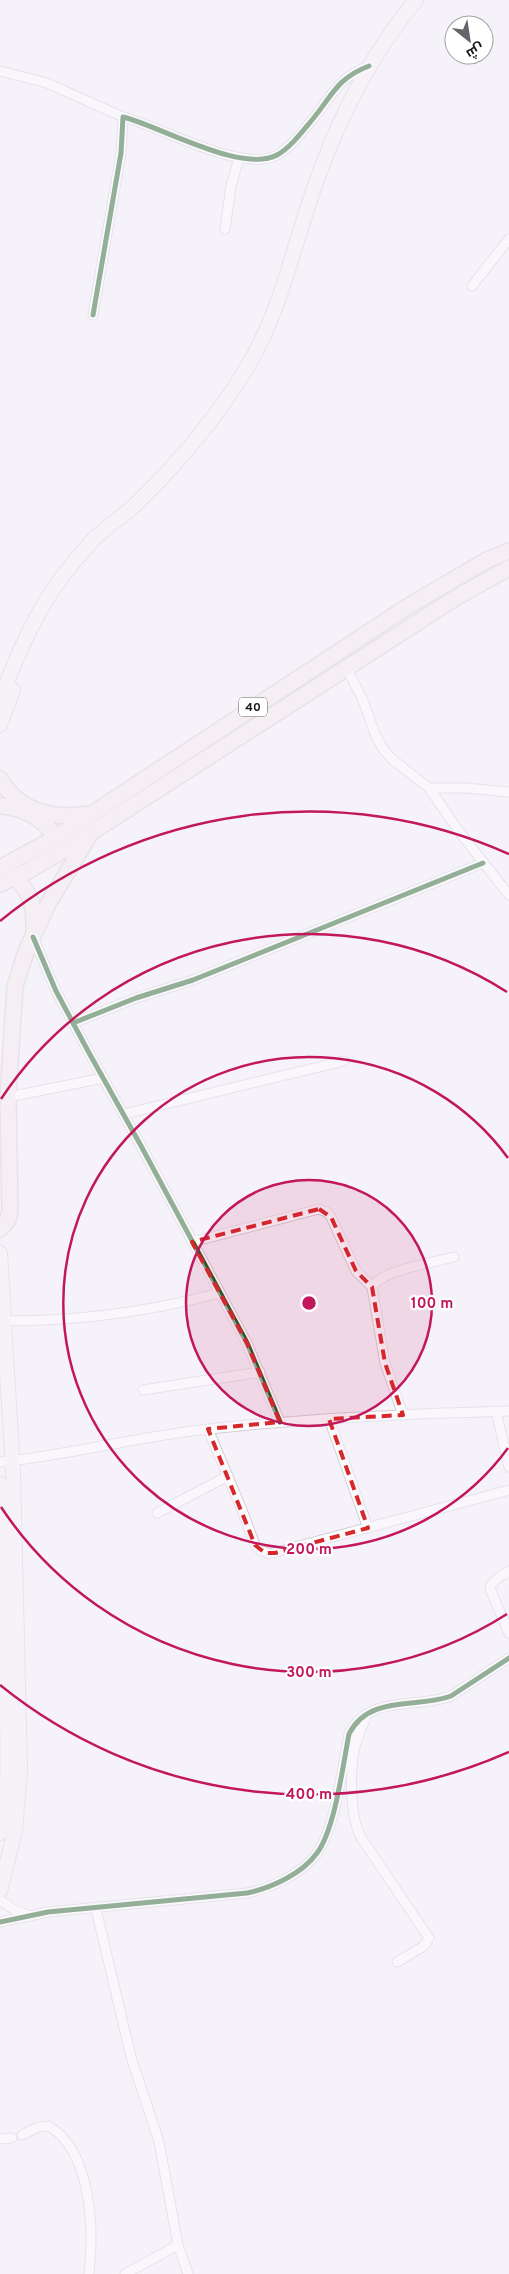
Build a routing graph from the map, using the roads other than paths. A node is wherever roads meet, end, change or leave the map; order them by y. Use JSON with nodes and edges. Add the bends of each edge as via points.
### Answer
{"nodes":[{"id":1,"x":416,"y":0,"type":"edge"},
{"id":2,"x":369,"y":66,"type":"junction"},
{"id":3,"x":0,"y":70,"type":"edge"},
{"id":4,"x":123,"y":117,"type":"junction"},
{"id":5,"x":239,"y":158,"type":"junction"},
{"id":6,"x":225,"y":229,"type":"dead end"},
{"id":7,"x":509,"y":239,"type":"edge"},
{"id":8,"x":472,"y":286,"type":"dead end"},
{"id":9,"x":93,"y":315,"type":"dead end"},
{"id":10,"x":509,"y":551,"type":"edge"},
{"id":11,"x":509,"y":568,"type":"edge"},
{"id":12,"x":410,"y":605,"type":"junction"},
{"id":13,"x":419,"y":621,"type":"junction"},
{"id":14,"x":30,"y":641,"type":"junction"},
{"id":15,"x":347,"y":669,"type":"junction"},
{"id":16,"x":0,"y":699,"type":"edge"},
{"id":17,"x":0,"y":725,"type":"edge"},
{"id":18,"x":0,"y":779,"type":"edge"},
{"id":19,"x":428,"y":788,"type":"junction"},
{"id":20,"x":509,"y":792,"type":"edge"},
{"id":21,"x":0,"y":806,"type":"edge"},
{"id":22,"x":92,"y":814,"type":"junction"},
{"id":23,"x":92,"y":832,"type":"junction"},
{"id":24,"x":55,"y":838,"type":"junction"},
{"id":25,"x":482,"y":863,"type":"junction"},
{"id":26,"x":0,"y":868,"type":"edge"},
{"id":27,"x":16,"y":877,"type":"junction"},
{"id":28,"x":0,"y":884,"type":"edge"},
{"id":29,"x":509,"y":896,"type":"edge"},
{"id":30,"x":33,"y":937,"type":"junction"},
{"id":31,"x":73,"y":1023,"type":"junction"},
{"id":32,"x":344,"y":1061,"type":"dead end"},
{"id":33,"x":103,"y":1078,"type":"junction"},
{"id":34,"x":8,"y":1097,"type":"junction"},
{"id":35,"x":124,"y":1114,"type":"junction"},
{"id":36,"x":0,"y":1229,"type":"edge"},
{"id":37,"x":192,"y":1242,"type":"junction"},
{"id":38,"x":0,"y":1253,"type":"edge"},
{"id":39,"x":454,"y":1257,"type":"dead end"},
{"id":40,"x":372,"y":1286,"type":"junction"},
{"id":41,"x":219,"y":1293,"type":"junction"},
{"id":42,"x":5,"y":1321,"type":"junction"},
{"id":43,"x":260,"y":1372,"type":"junction"},
{"id":44,"x":143,"y":1390,"type":"dead end"},
{"id":45,"x":509,"y":1411,"type":"edge"},
{"id":46,"x":496,"y":1412,"type":"junction"},
{"id":47,"x":403,"y":1416,"type":"junction"},
{"id":48,"x":330,"y":1419,"type":"junction"},
{"id":49,"x":280,"y":1422,"type":"junction"},
{"id":50,"x":208,"y":1429,"type":"junction"},
{"id":51,"x":6,"y":1461,"type":"edge"},
{"id":52,"x":509,"y":1467,"type":"edge"},
{"id":53,"x":228,"y":1476,"type":"junction"},
{"id":54,"x":0,"y":1484,"type":"edge"},
{"id":55,"x":509,"y":1490,"type":"edge"},
{"id":56,"x":157,"y":1513,"type":"dead end"},
{"id":57,"x":368,"y":1528,"type":"junction"},
{"id":58,"x":509,"y":1571,"type":"edge"},
{"id":59,"x":509,"y":1633,"type":"edge"},
{"id":60,"x":509,"y":1658,"type":"edge"},
{"id":61,"x":367,"y":1714,"type":"junction"},
{"id":62,"x":9,"y":1786,"type":"edge"},
{"id":63,"x":0,"y":1833,"type":"edge"},
{"id":64,"x":0,"y":1891,"type":"edge"},
{"id":65,"x":0,"y":1900,"type":"edge"},
{"id":66,"x":96,"y":1909,"type":"junction"},
{"id":67,"x":30,"y":1916,"type":"junction"},
{"id":68,"x":0,"y":1922,"type":"edge"},
{"id":69,"x":397,"y":1962,"type":"dead end"},
{"id":70,"x":22,"y":2135,"type":"dead end"},
{"id":71,"x":12,"y":2138,"type":"dead end"},
{"id":72,"x":0,"y":2139,"type":"edge"},
{"id":73,"x":178,"y":2245,"type":"junction"},
{"id":74,"x":89,"y":2274,"type":"edge"},
{"id":75,"x":126,"y":2274,"type":"edge"},
{"id":76,"x":188,"y":2274,"type":"edge"}],
"edges":[{"from":1,"to":2,"type":"main road","via":[[395,25]]},
{"from":2,"to":5,"type":"street","via":[[343,79],[280,153],[254,160]]},
{"from":2,"to":14,"type":"main road","via":[[320,170],[273,318],[243,374],[198,436],[142,498],[91,543],[63,576],[49,597]]},
{"from":3,"to":4,"type":"street","via":[[47,83]]},
{"from":4,"to":5,"type":"street"},
{"from":4,"to":9,"type":"street","via":[[121,153]]},
{"from":5,"to":6,"type":"street"},
{"from":7,"to":8,"type":"street"},
{"from":10,"to":12,"type":"highway","number":"40","via":[[487,560]]},
{"from":11,"to":13,"type":"highway","number":"40"},
{"from":12,"to":13,"type":"highway"},
{"from":12,"to":22,"type":"highway","number":"40"},
{"from":13,"to":15,"type":"highway","number":"40"},
{"from":14,"to":16,"type":"main road"},
{"from":14,"to":17,"type":"main road"},
{"from":15,"to":19,"type":"street","via":[[383,749]]},
{"from":15,"to":23,"type":"highway","number":"40"},
{"from":18,"to":22,"type":"highway","via":[[14,798],[41,812],[64,817]]},
{"from":19,"to":20,"type":"street"},
{"from":19,"to":25,"type":"street"},
{"from":21,"to":24,"type":"highway","via":[[43,820]]},
{"from":22,"to":24,"type":"highway","number":"40"},
{"from":23,"to":27,"type":"highway","number":"40"},
{"from":23,"to":30,"type":"highway","via":[[48,904]]},
{"from":24,"to":26,"type":"highway","number":"40"},
{"from":25,"to":29,"type":"street"},
{"from":25,"to":31,"type":"street","via":[[193,980]]},
{"from":27,"to":28,"type":"highway","number":"40"},
{"from":27,"to":30,"type":"highway","via":[[32,901]]},
{"from":30,"to":31,"type":"street"},
{"from":30,"to":34,"type":"highway","via":[[15,986]]},
{"from":31,"to":33,"type":"street"},
{"from":32,"to":35,"type":"street"},
{"from":33,"to":34,"type":"street"},
{"from":33,"to":35,"type":"street"},
{"from":34,"to":36,"type":"highway","via":[[10,1210],[8,1220]]},
{"from":35,"to":37,"type":"street"},
{"from":37,"to":40,"type":"street","via":[[318,1208],[331,1217],[356,1272]]},
{"from":37,"to":41,"type":"street"},
{"from":38,"to":42,"type":"main road"},
{"from":39,"to":40,"type":"street","via":[[388,1275]]},
{"from":40,"to":47,"type":"street","via":[[385,1363]]},
{"from":41,"to":42,"type":"street","via":[[106,1316]]},
{"from":41,"to":43,"type":"street"},
{"from":42,"to":51,"type":"main road"},
{"from":43,"to":44,"type":"street"},
{"from":43,"to":49,"type":"street"},
{"from":45,"to":46,"type":"street"},
{"from":46,"to":47,"type":"street"},
{"from":46,"to":52,"type":"street"},
{"from":47,"to":48,"type":"street"},
{"from":48,"to":49,"type":"street"},
{"from":48,"to":57,"type":"street"},
{"from":49,"to":50,"type":"street"},
{"from":50,"to":51,"type":"street","via":[[54,1456]]},
{"from":50,"to":53,"type":"street"},
{"from":51,"to":62,"type":"main road","via":[[17,1628]]},
{"from":53,"to":56,"type":"street"},
{"from":53,"to":57,"type":"street","via":[[255,1545],[265,1553],[284,1551]]},
{"from":54,"to":62,"type":"main road"},
{"from":55,"to":57,"type":"street"},
{"from":58,"to":59,"type":"street","via":[[490,1585],[490,1590]]},
{"from":60,"to":61,"type":"street","via":[[446,1698],[387,1705]]},
{"from":61,"to":66,"type":"street","via":[[359,1719],[350,1734],[324,1840],[314,1857],[301,1869],[256,1891]]},
{"from":61,"to":69,"type":"street","via":[[354,1754],[352,1808],[355,1827],[429,1938],[424,1946]]},
{"from":62,"to":63,"type":"main road"},
{"from":62,"to":64,"type":"main road","via":[[14,1831]]},
{"from":65,"to":67,"type":"street"},
{"from":66,"to":67,"type":"street"},
{"from":66,"to":73,"type":"street","via":[[131,2057],[159,2142]]},
{"from":67,"to":68,"type":"street"},
{"from":70,"to":74,"type":"street","via":[[38,2127],[49,2126],[64,2139],[79,2163],[89,2208]]},
{"from":71,"to":72,"type":"street"},
{"from":73,"to":75,"type":"street"},
{"from":73,"to":76,"type":"street"}]}
